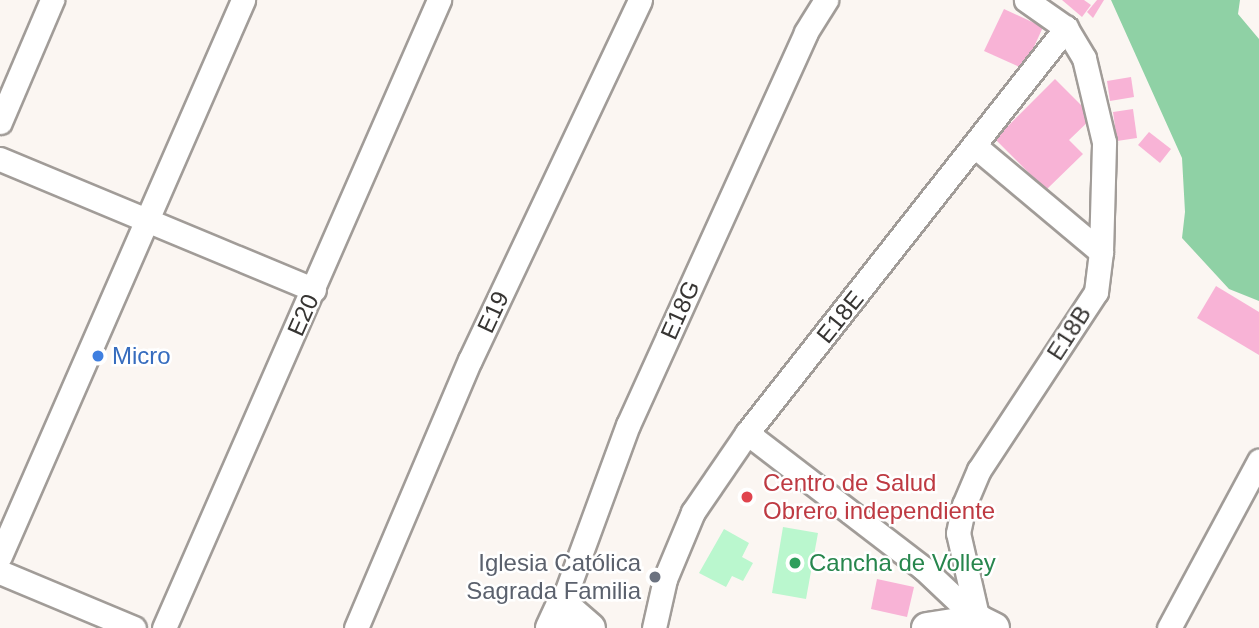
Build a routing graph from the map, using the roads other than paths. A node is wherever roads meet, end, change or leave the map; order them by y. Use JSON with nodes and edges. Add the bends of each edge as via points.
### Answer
{"nodes":[{"id":1,"x":52,"y":0,"type":"edge"},
{"id":2,"x":243,"y":0,"type":"edge"},
{"id":3,"x":439,"y":0,"type":"edge"},
{"id":4,"x":640,"y":0,"type":"edge"},
{"id":5,"x":826,"y":0,"type":"edge"},
{"id":6,"x":1026,"y":0,"type":"edge"},
{"id":7,"x":1066,"y":28,"type":"junction"},
{"id":8,"x":0,"y":122,"type":"edge"},
{"id":9,"x":976,"y":147,"type":"junction"},
{"id":10,"x":0,"y":159,"type":"edge"},
{"id":11,"x":149,"y":221,"type":"junction"},
{"id":12,"x":1101,"y":252,"type":"junction"},
{"id":13,"x":314,"y":290,"type":"junction"},
{"id":14,"x":747,"y":433,"type":"junction"},
{"id":15,"x":1259,"y":461,"type":"edge"},
{"id":16,"x":0,"y":556,"type":"edge"},
{"id":17,"x":0,"y":572,"type":"edge"},
{"id":18,"x":556,"y":616,"type":"edge"},
{"id":19,"x":986,"y":624,"type":"edge"},
{"id":20,"x":134,"y":628,"type":"edge"},
{"id":21,"x":164,"y":628,"type":"edge"},
{"id":22,"x":356,"y":628,"type":"edge"},
{"id":23,"x":590,"y":628,"type":"edge"},
{"id":24,"x":654,"y":628,"type":"edge"},
{"id":25,"x":927,"y":628,"type":"edge"},
{"id":26,"x":1169,"y":628,"type":"edge"}],
"edges":[{"from":1,"to":8,"type":"street"},
{"from":2,"to":11,"type":"street"},
{"from":3,"to":13,"type":"street","name":"E20"},
{"from":4,"to":22,"type":"street","name":"E19","via":[[470,360]]},
{"from":5,"to":18,"type":"street","name":"E18G","via":[[806,32],[628,425]]},
{"from":6,"to":7,"type":"street"},
{"from":7,"to":9,"type":"street","name":"E18E"},
{"from":7,"to":12,"type":"street","name":"E18B","via":[[1084,58],[1104,142]]},
{"from":9,"to":12,"type":"street"},
{"from":9,"to":14,"type":"street","name":"E18E"},
{"from":10,"to":11,"type":"street"},
{"from":11,"to":13,"type":"street"},
{"from":11,"to":16,"type":"street"},
{"from":12,"to":19,"type":"street","name":"E18B","via":[[1096,292],[979,470],[964,505],[958,533]]},
{"from":13,"to":21,"type":"street","name":"E20"},
{"from":14,"to":19,"type":"street","via":[[923,568]]},
{"from":14,"to":24,"type":"street","name":"E18E","via":[[693,512],[662,586]]},
{"from":15,"to":26,"type":"street"},
{"from":17,"to":20,"type":"street"},
{"from":18,"to":23,"type":"street"},
{"from":19,"to":25,"type":"street"}]}
